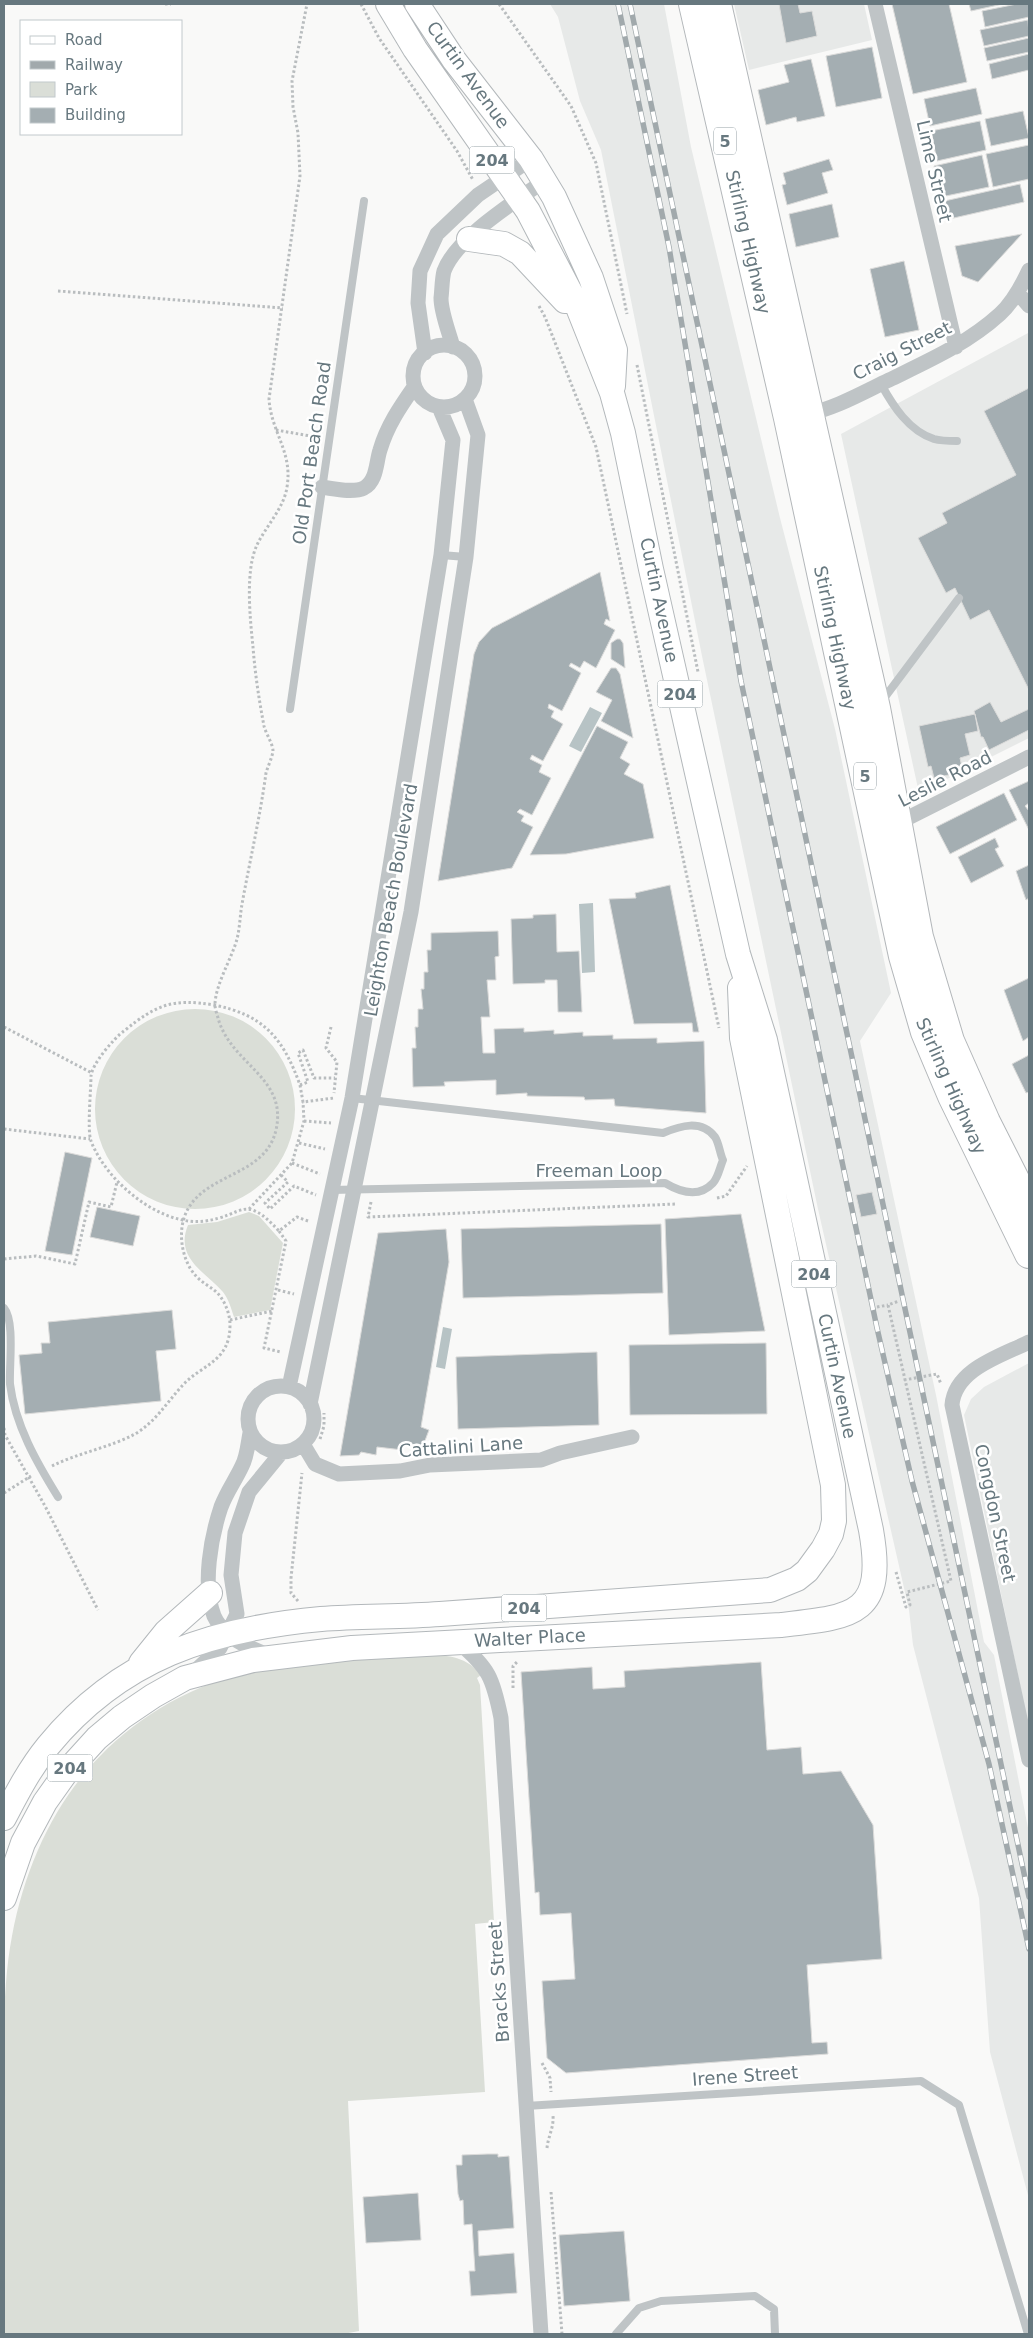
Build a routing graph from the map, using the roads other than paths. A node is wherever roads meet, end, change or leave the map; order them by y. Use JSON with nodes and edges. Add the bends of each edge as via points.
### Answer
{"nodes":[{"id":1,"x":388,"y":4,"type":"edge"},
{"id":2,"x":417,"y":4,"type":"edge"},
{"id":3,"x":693,"y":4,"type":"edge"},
{"id":4,"x":717,"y":4,"type":"edge"},
{"id":5,"x":875,"y":4,"type":"edge"},
{"id":6,"x":531,"y":158,"type":"junction"},
{"id":7,"x":504,"y":177,"type":"junction"},
{"id":8,"x":544,"y":181,"type":"junction"},
{"id":9,"x":519,"y":199,"type":"junction"},
{"id":10,"x":364,"y":201,"type":"dead end"},
{"id":11,"x":469,"y":239,"type":"junction"},
{"id":12,"x":1029,"y":270,"type":"edge"},
{"id":13,"x":1018,"y":293,"type":"junction"},
{"id":14,"x":1029,"y":306,"type":"edge"},
{"id":15,"x":584,"y":323,"type":"junction"},
{"id":16,"x":453,"y":347,"type":"junction"},
{"id":17,"x":956,"y":347,"type":"junction"},
{"id":18,"x":424,"y":353,"type":"junction"},
{"id":19,"x":881,"y":384,"type":"junction"},
{"id":20,"x":414,"y":386,"type":"junction"},
{"id":21,"x":612,"y":393,"type":"junction"},
{"id":22,"x":465,"y":399,"type":"junction"},
{"id":23,"x":439,"y":407,"type":"junction"},
{"id":24,"x":799,"y":416,"type":"junction"},
{"id":25,"x":958,"y":441,"type":"dead end"},
{"id":26,"x":322,"y":487,"type":"junction"},
{"id":27,"x":441,"y":554,"type":"junction"},
{"id":28,"x":466,"y":557,"type":"junction"},
{"id":29,"x":959,"y":598,"type":"dead end"},
{"id":30,"x":290,"y":709,"type":"dead end"},
{"id":31,"x":864,"y":711,"type":"junction"},
{"id":32,"x":1029,"y":757,"type":"edge"},
{"id":33,"x":888,"y":828,"type":"junction"},
{"id":34,"x":738,"y":954,"type":"junction"},
{"id":35,"x":352,"y":1098,"type":"junction"},
{"id":36,"x":374,"y":1101,"type":"junction"},
{"id":37,"x":355,"y":1190,"type":"junction"},
{"id":38,"x":325,"y":1193,"type":"junction"},
{"id":39,"x":1029,"y":1207,"type":"edge"},
{"id":40,"x":1029,"y":1254,"type":"edge"},
{"id":41,"x":4,"y":1308,"type":"edge"},
{"id":42,"x":1029,"y":1342,"type":"edge"},
{"id":43,"x":289,"y":1387,"type":"junction"},
{"id":44,"x":310,"y":1404,"type":"junction"},
{"id":45,"x":250,"y":1433,"type":"junction"},
{"id":46,"x":632,"y":1437,"type":"dead end"},
{"id":47,"x":303,"y":1444,"type":"junction"},
{"id":48,"x":281,"y":1453,"type":"junction"},
{"id":49,"x":58,"y":1497,"type":"dead end"},
{"id":50,"x":814,"y":1563,"type":"joint"},
{"id":51,"x":210,"y":1593,"type":"junction"},
{"id":52,"x":870,"y":1595,"type":"joint"},
{"id":53,"x":228,"y":1633,"type":"junction"},
{"id":54,"x":458,"y":1642,"type":"junction"},
{"id":55,"x":273,"y":1656,"type":"junction"},
{"id":56,"x":135,"y":1670,"type":"junction"},
{"id":57,"x":185,"y":1678,"type":"junction"},
{"id":58,"x":1029,"y":1760,"type":"edge"},
{"id":59,"x":4,"y":1818,"type":"edge"},
{"id":60,"x":4,"y":1898,"type":"edge"},
{"id":61,"x":526,"y":2106,"type":"junction"},
{"id":62,"x":541,"y":2334,"type":"edge"},
{"id":63,"x":616,"y":2334,"type":"edge"},
{"id":64,"x":776,"y":2334,"type":"edge"},
{"id":65,"x":1028,"y":2334,"type":"edge"}],
"edges":[{"from":1,"to":7,"type":"main road","name":"Curtin Avenue","number":"204","via":[[414,49]]},
{"from":2,"to":6,"type":"main road","name":"Curtin Avenue","number":"204","via":[[454,60]]},
{"from":3,"to":24,"type":"highway","name":"Stirling Highway","number":"5"},
{"from":4,"to":24,"type":"highway","name":"Stirling Highway","number":"5"},
{"from":5,"to":17,"type":"street","name":"Lime Street"},
{"from":6,"to":7,"type":"street"},
{"from":6,"to":8,"type":"main road","name":"Curtin Avenue","number":"204"},
{"from":7,"to":9,"type":"main road","name":"Curtin Avenue","number":"204"},
{"from":7,"to":18,"type":"street","via":[[481,192],[437,234],[420,271],[418,303]]},
{"from":8,"to":9,"type":"street"},
{"from":8,"to":21,"type":"main road","name":"Curtin Avenue","number":"204","via":[[591,278],[615,350]]},
{"from":9,"to":11,"type":"street"},
{"from":9,"to":15,"type":"main road","name":"Curtin Avenue","number":"204"},
{"from":10,"to":26,"type":"lane","name":"Old Port Beach Road"},
{"from":11,"to":15,"type":"main road","via":[[504,244],[520,253]]},
{"from":11,"to":16,"type":"street","via":[[444,271],[441,300]]},
{"from":12,"to":13,"type":"street","name":"Craig Street"},
{"from":13,"to":14,"type":"street"},
{"from":13,"to":17,"type":"street","name":"Craig Street","via":[[1001,313]]},
{"from":15,"to":21,"type":"main road","name":"Curtin Avenue","number":"204"},
{"from":16,"to":18,"type":"street","via":[[442,345],[429,348]]},
{"from":16,"to":22,"type":"street","via":[[467,356],[474,370],[473,386]]},
{"from":17,"to":19,"type":"street","name":"Craig Street"},
{"from":18,"to":20,"type":"street","via":[[413,372]]},
{"from":19,"to":24,"type":"street","name":"Craig Street","via":[[834,406]]},
{"from":19,"to":25,"type":"lane","via":[[912,428],[934,439]]},
{"from":20,"to":23,"type":"street","via":[[423,400]]},
{"from":20,"to":26,"type":"street","via":[[390,420],[374,477],[365,488]]},
{"from":21,"to":34,"type":"main road","name":"Curtin Avenue","number":"204"},
{"from":22,"to":23,"type":"street","via":[[451,406]]},
{"from":22,"to":28,"type":"street","name":"Leighton Beach Boulevard","via":[[478,435]]},
{"from":23,"to":27,"type":"street","name":"Leighton Beach Boulevard","via":[[453,440]]},
{"from":24,"to":31,"type":"highway","name":"Stirling Highway","number":"5"},
{"from":26,"to":30,"type":"lane","name":"Old Port Beach Road"},
{"from":27,"to":28,"type":"lane"},
{"from":27,"to":35,"type":"street","name":"Leighton Beach Boulevard"},
{"from":28,"to":36,"type":"street","name":"Leighton Beach Boulevard","via":[[411,912]]},
{"from":29,"to":31,"type":"lane"},
{"from":31,"to":33,"type":"highway","name":"Stirling Highway","number":"5"},
{"from":32,"to":33,"type":"street","name":"Leslie Road"},
{"from":33,"to":39,"type":"highway","name":"Stirling Highway","number":"5","via":[[939,1010],[969,1085]]},
{"from":33,"to":40,"type":"highway","name":"Stirling Highway","number":"5","via":[[903,956],[924,1032]]},
{"from":34,"to":50,"type":"main road","name":"Curtin Avenue","number":"204","via":[[742,1038],[833,1485],[832,1534]]},
{"from":34,"to":52,"type":"main road","name":"Curtin Avenue","number":"204","via":[[765,1040],[871,1530],[876,1557],[875,1580]]},
{"from":35,"to":36,"type":"lane","name":"Freeman Loop"},
{"from":35,"to":38,"type":"street","name":"Leighton Beach Boulevard"},
{"from":36,"to":37,"type":"street","name":"Leighton Beach Boulevard"},
{"from":36,"to":37,"type":"lane","name":"Freeman Loop","via":[[662,1133],[683,1124],[700,1126],[715,1137],[723,1160],[714,1182],[700,1191],[681,1192],[665,1183]]},
{"from":37,"to":38,"type":"lane","name":"Freeman Loop"},
{"from":37,"to":44,"type":"street","name":"Leighton Beach Boulevard"},
{"from":38,"to":43,"type":"street","name":"Leighton Beach Boulevard","via":[[323,1227]]},
{"from":41,"to":49,"type":"lane","via":[[10,1329],[10,1384],[14,1408],[20,1426]]},
{"from":42,"to":58,"type":"street","name":"Congdon Street","via":[[963,1379],[952,1405]]},
{"from":43,"to":44,"type":"street","via":[[302,1394]]},
{"from":43,"to":45,"type":"street","via":[[279,1386],[263,1392],[254,1400],[248,1416]]},
{"from":44,"to":47,"type":"street","via":[[314,1424]]},
{"from":45,"to":48,"type":"street","via":[[258,1444]]},
{"from":45,"to":51,"type":"street","via":[[243,1466],[232,1481],[214,1529]]},
{"from":46,"to":47,"type":"street","name":"Cattalini Lane","via":[[541,1460],[430,1465],[400,1471],[340,1474],[315,1464]]},
{"from":47,"to":48,"type":"street"},
{"from":48,"to":53,"type":"street","via":[[249,1492],[241,1511],[232,1568],[237,1614]]},
{"from":50,"to":53,"type":"main road","name":"Walter Place","number":"204","via":[[797,1579],[770,1590],[424,1615],[321,1619]]},
{"from":51,"to":53,"type":"street","via":[[214,1617]]},
{"from":51,"to":56,"type":"main road","via":[[166,1632]]},
{"from":52,"to":54,"type":"main road","name":"Walter Place","number":"204","via":[[857,1608],[827,1620]]},
{"from":53,"to":55,"type":"street","via":[[245,1645]]},
{"from":53,"to":56,"type":"main road","number":"204","via":[[182,1647]]},
{"from":53,"to":57,"type":"street","via":[[220,1648],[205,1664]]},
{"from":54,"to":55,"type":"main road","name":"Walter Place","number":"204"},
{"from":54,"to":61,"type":"street","name":"Bracks Street","via":[[476,1658],[496,1690]]},
{"from":55,"to":57,"type":"main road","name":"Walter Place","number":"204"},
{"from":56,"to":59,"type":"main road","number":"204","via":[[99,1696],[64,1728],[28,1774]]},
{"from":57,"to":60,"type":"main road","number":"204","via":[[122,1717],[97,1738],[67,1771],[45,1802],[23,1843]]},
{"from":61,"to":62,"type":"street","name":"Bracks Street"},
{"from":61,"to":65,"type":"lane","name":"Irene Street","via":[[922,2081],[959,2105]]},
{"from":63,"to":64,"type":"lane","via":[[639,2308],[660,2302],[755,2296],[774,2309]]}]}
